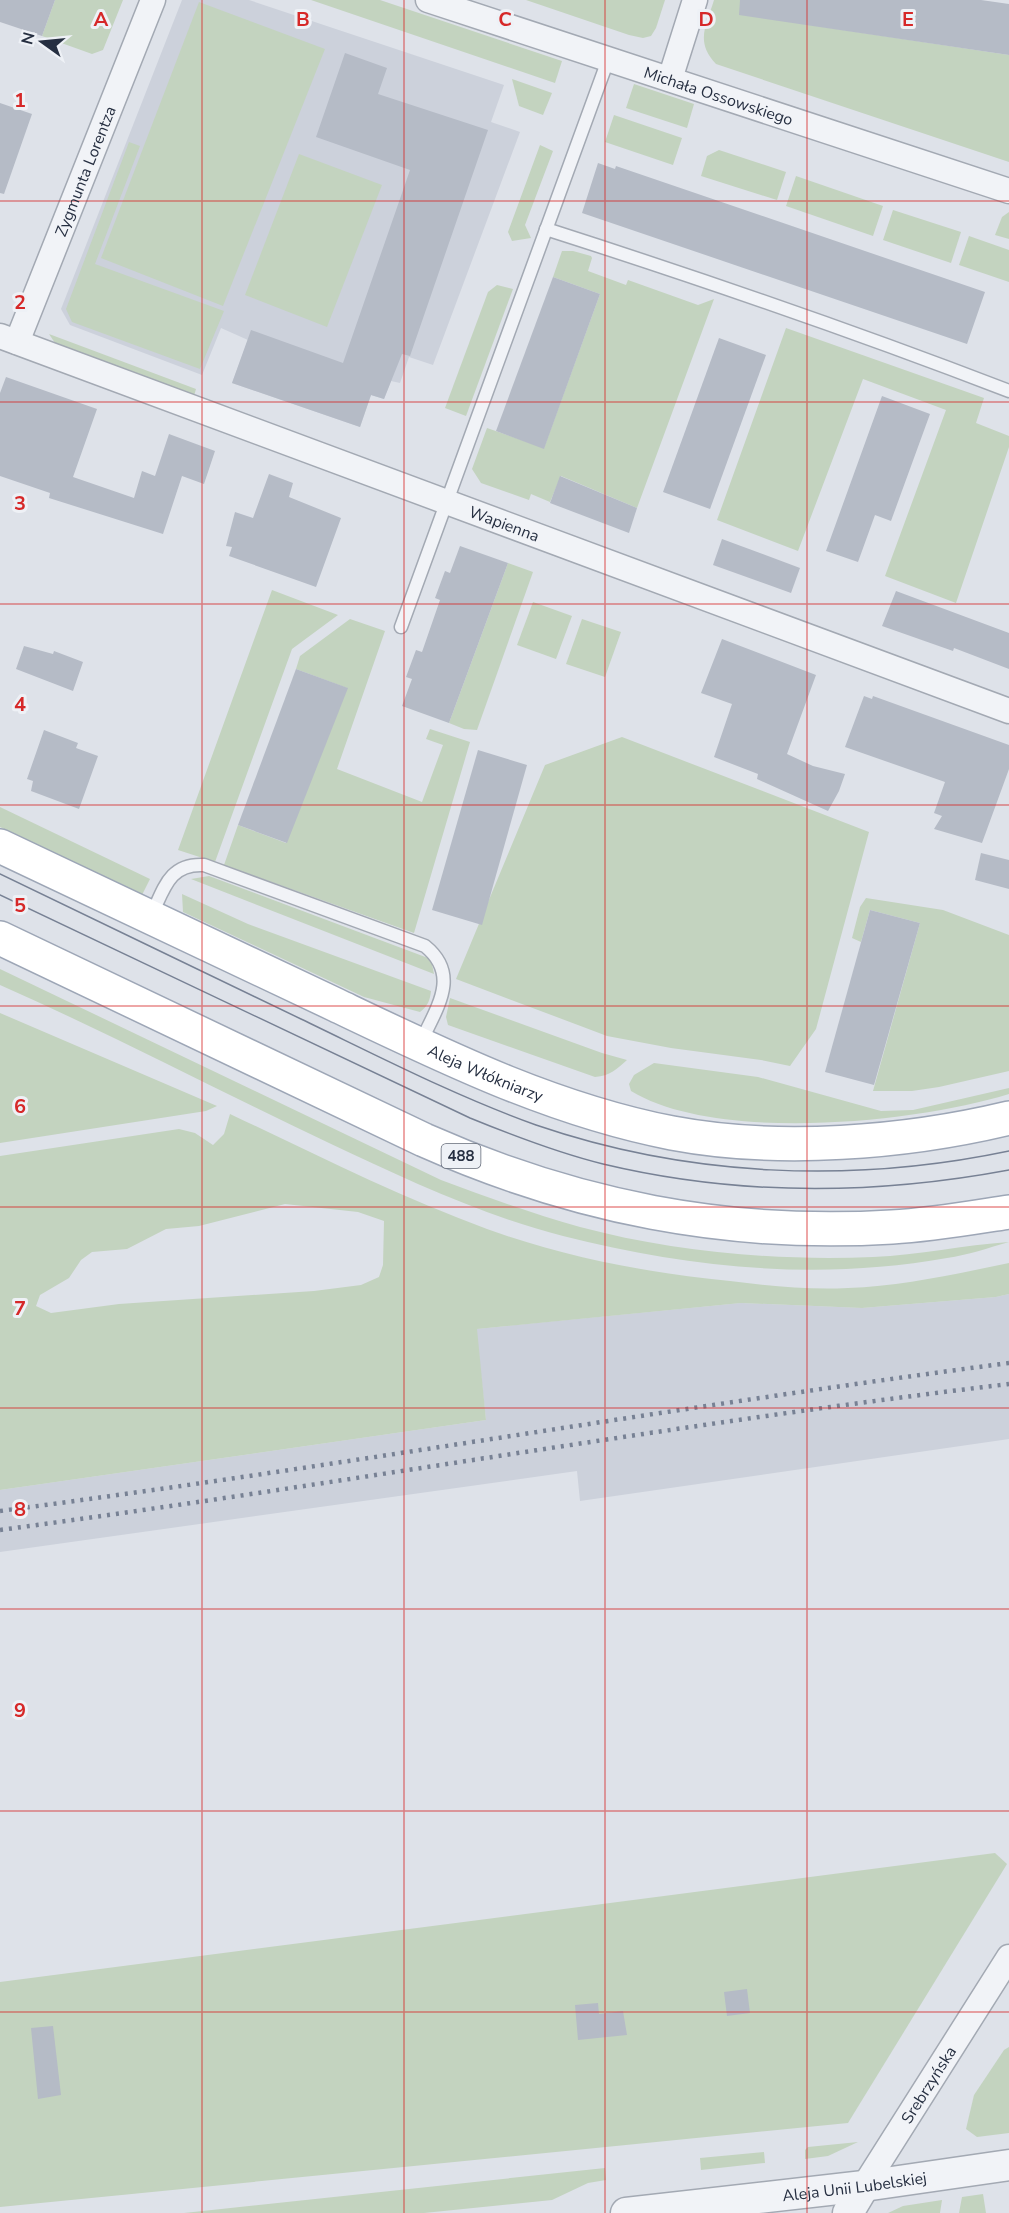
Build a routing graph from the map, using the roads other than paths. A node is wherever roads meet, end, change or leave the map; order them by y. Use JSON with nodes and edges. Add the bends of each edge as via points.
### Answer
{"nodes":[{"id":1,"x":153,"y":0,"type":"edge"},
{"id":2,"x":428,"y":0,"type":"edge"},
{"id":3,"x":695,"y":0,"type":"edge"},
{"id":4,"x":608,"y":60,"type":"junction"},
{"id":5,"x":670,"y":79,"type":"junction"},
{"id":6,"x":1009,"y":191,"type":"edge"},
{"id":7,"x":546,"y":230,"type":"junction"},
{"id":8,"x":9,"y":339,"type":"edge"},
{"id":9,"x":1009,"y":391,"type":"edge"},
{"id":10,"x":446,"y":502,"type":"junction"},
{"id":11,"x":401,"y":627,"type":"dead end"},
{"id":12,"x":1009,"y":711,"type":"edge"},
{"id":13,"x":0,"y":846,"type":"edge"},
{"id":14,"x":150,"y":917,"type":"junction"},
{"id":15,"x":0,"y":938,"type":"edge"},
{"id":16,"x":420,"y":1045,"type":"junction"},
{"id":17,"x":1009,"y":1118,"type":"edge"},
{"id":18,"x":1009,"y":1212,"type":"edge"},
{"id":19,"x":1009,"y":1957,"type":"edge"},
{"id":20,"x":1009,"y":2165,"type":"edge"},
{"id":21,"x":864,"y":2186,"type":"junction"},
{"id":22,"x":626,"y":2213,"type":"edge"},
{"id":23,"x":848,"y":2213,"type":"edge"}],
"edges":[{"from":1,"to":8,"type":"street","name":"Zygmunta Lorentza"},
{"from":2,"to":4,"type":"street","name":"Michała Ossowskiego"},
{"from":3,"to":5,"type":"street"},
{"from":4,"to":5,"type":"street","name":"Michała Ossowskiego"},
{"from":4,"to":7,"type":"lane"},
{"from":5,"to":6,"type":"street","name":"Michała Ossowskiego"},
{"from":7,"to":9,"type":"lane","via":[[722,286]]},
{"from":7,"to":10,"type":"lane"},
{"from":8,"to":10,"type":"street","name":"Wapienna"},
{"from":10,"to":11,"type":"lane"},
{"from":10,"to":12,"type":"street","name":"Wapienna"},
{"from":13,"to":14,"type":"main road","name":"Aleja Włókniarzy"},
{"from":14,"to":16,"type":"main road","name":"Aleja Włókniarzy"},
{"from":14,"to":16,"type":"lane","via":[[172,875],[190,864],[204,865],[426,946],[444,969],[445,980]]},
{"from":15,"to":18,"type":"main road","number":"488","via":[[413,1135],[547,1188],[681,1217],[779,1228],[894,1227]]},
{"from":16,"to":17,"type":"main road","name":"Aleja Włókniarzy","via":[[497,1080],[585,1112],[696,1136],[772,1142],[873,1140],[919,1136]]},
{"from":19,"to":21,"type":"street","name":"Srebrzyńska"},
{"from":20,"to":21,"type":"street","name":"Aleja Unii Lubelskiej"},
{"from":21,"to":22,"type":"street","name":"Aleja Unii Lubelskiej"},
{"from":21,"to":23,"type":"street","name":"Srebrzyńska"}]}
